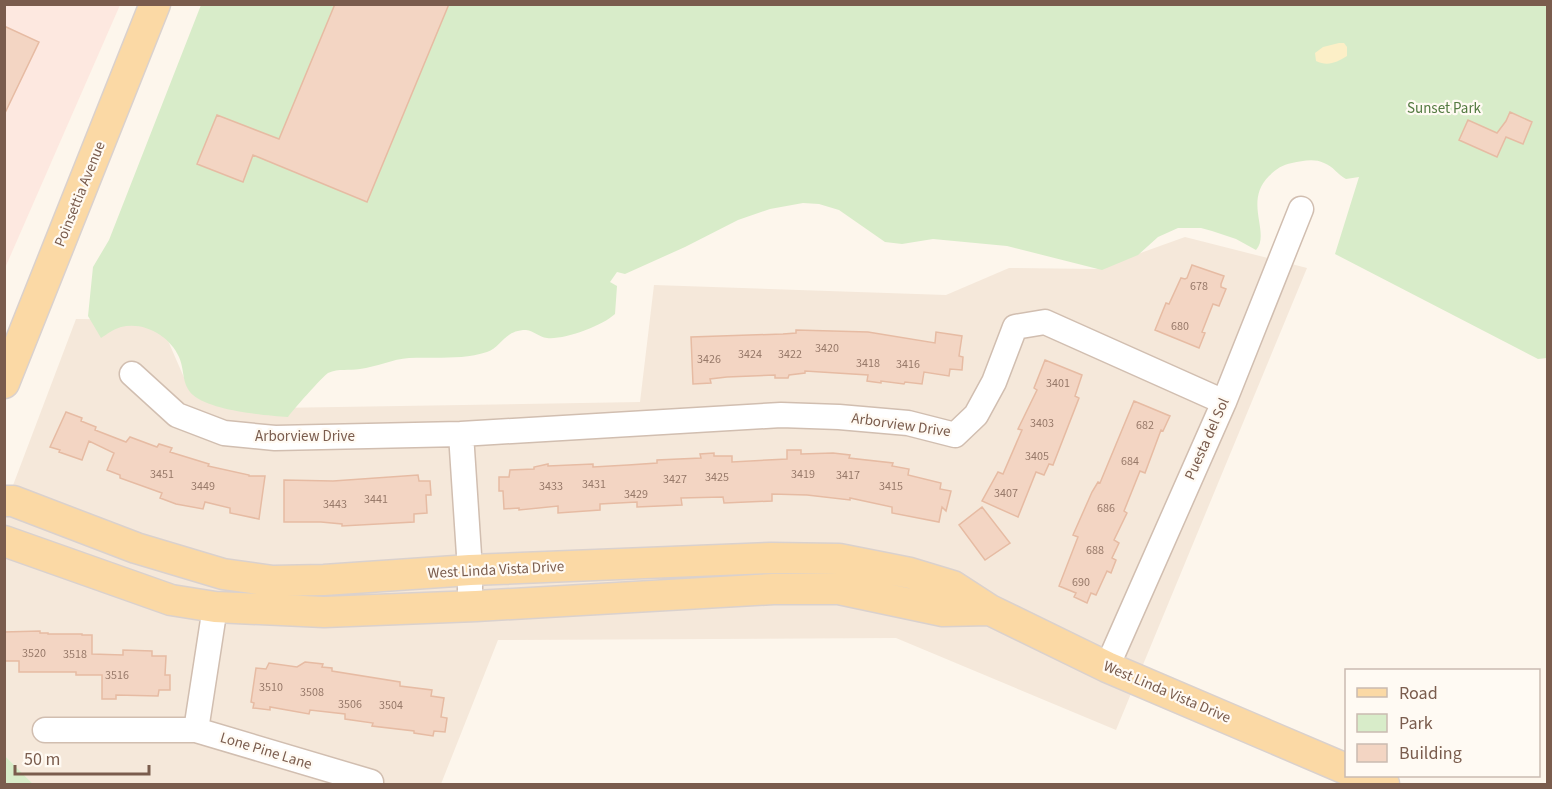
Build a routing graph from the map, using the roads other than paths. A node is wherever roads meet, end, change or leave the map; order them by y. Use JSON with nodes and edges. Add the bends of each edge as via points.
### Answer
{"nodes":[{"id":1,"x":155,"y":4,"type":"edge"},
{"id":2,"x":1301,"y":209,"type":"dead end"},
{"id":3,"x":132,"y":374,"type":"dead end"},
{"id":4,"x":4,"y":383,"type":"edge"},
{"id":5,"x":1224,"y":402,"type":"junction"},
{"id":6,"x":461,"y":434,"type":"junction"},
{"id":7,"x":4,"y":501,"type":"edge"},
{"id":8,"x":4,"y":541,"type":"edge"},
{"id":9,"x":470,"y":570,"type":"junction"},
{"id":10,"x":470,"y":606,"type":"junction"},
{"id":11,"x":215,"y":607,"type":"junction"},
{"id":12,"x":990,"y":610,"type":"junction"},
{"id":13,"x":1107,"y":666,"type":"junction"},
{"id":14,"x":45,"y":730,"type":"dead end"},
{"id":15,"x":196,"y":730,"type":"junction"},
{"id":16,"x":1345,"y":767,"type":"edge"},
{"id":17,"x":1366,"y":777,"type":"edge"},
{"id":18,"x":371,"y":782,"type":"dead end"},
{"id":19,"x":1384,"y":784,"type":"edge"}],
"edges":[{"from":1,"to":4,"type":"main road","name":"Poinsettia Avenue"},
{"from":2,"to":5,"type":"street","name":"Puesta del Sol"},
{"from":3,"to":6,"type":"street","name":"Arborview Drive","via":[[177,415],[224,433],[275,438]]},
{"from":5,"to":6,"type":"street","name":"Arborview Drive","via":[[1045,322],[1016,327],[976,415],[955,435],[908,423],[781,415]]},
{"from":5,"to":13,"type":"street","name":"Puesta del Sol"},
{"from":6,"to":9,"type":"street"},
{"from":7,"to":9,"type":"main road","name":"West Linda Vista Drive","via":[[223,574],[273,581]]},
{"from":8,"to":11,"type":"main road","name":"West Linda Vista Drive","via":[[171,600]]},
{"from":9,"to":10,"type":"street"},
{"from":9,"to":12,"type":"main road","name":"West Linda Vista Drive","via":[[771,558],[840,560],[910,573],[953,586]]},
{"from":10,"to":11,"type":"main road","name":"West Linda Vista Drive","via":[[324,612]]},
{"from":10,"to":12,"type":"main road","name":"West Linda Vista Drive","via":[[773,589],[839,589],[943,611]]},
{"from":11,"to":15,"type":"street"},
{"from":12,"to":13,"type":"main road","name":"West Linda Vista Drive"},
{"from":13,"to":16,"type":"main road","name":"West Linda Vista Drive"},
{"from":14,"to":15,"type":"street","name":"Lone Pine Lane"},
{"from":15,"to":18,"type":"street","name":"Lone Pine Lane"},
{"from":17,"to":19,"type":"main road"}]}
